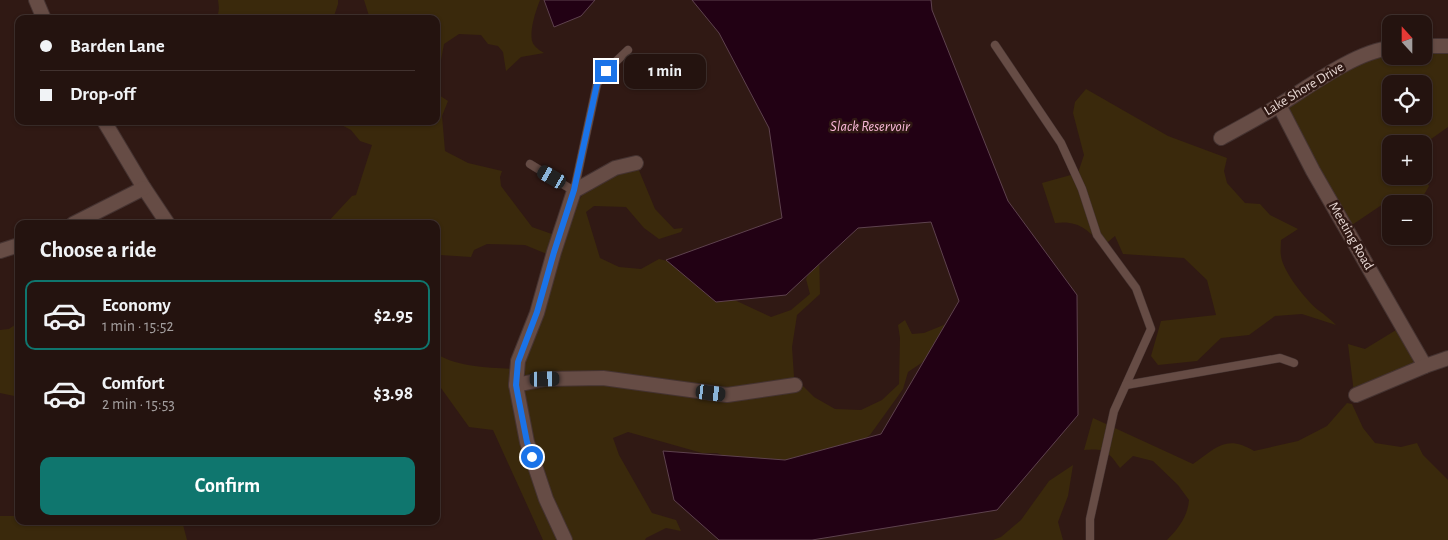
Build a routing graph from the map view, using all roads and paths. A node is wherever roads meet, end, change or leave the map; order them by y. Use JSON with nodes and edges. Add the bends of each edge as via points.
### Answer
{"nodes":[{"id":1,"x":36,"y":0,"type":"edge"},
{"id":2,"x":42,"y":15,"type":"edge"},
{"id":3,"x":995,"y":45,"type":"dead end"},
{"id":4,"x":1432,"y":46,"type":"edge"},
{"id":5,"x":1448,"y":46,"type":"edge"},
{"id":6,"x":1382,"y":49,"type":"edge"},
{"id":7,"x":628,"y":50,"type":"dead end"},
{"id":8,"x":1279,"y":105,"type":"junction"},
{"id":9,"x":106,"y":125,"type":"edge"},
{"id":10,"x":1221,"y":138,"type":"dead end"},
{"id":11,"x":636,"y":162,"type":"dead end"},
{"id":12,"x":530,"y":164,"type":"dead end"},
{"id":13,"x":144,"y":188,"type":"junction"},
{"id":14,"x":574,"y":190,"type":"junction"},
{"id":15,"x":81,"y":220,"type":"edge"},
{"id":16,"x":165,"y":220,"type":"edge"},
{"id":17,"x":15,"y":246,"type":"edge"},
{"id":18,"x":0,"y":251,"type":"edge"},
{"id":19,"x":1448,"y":358,"type":"edge"},
{"id":20,"x":1294,"y":363,"type":"dead end"},
{"id":21,"x":1424,"y":366,"type":"junction"},
{"id":22,"x":516,"y":385,"type":"junction"},
{"id":23,"x":795,"y":385,"type":"dead end"},
{"id":24,"x":1126,"y":385,"type":"junction"},
{"id":25,"x":1356,"y":394,"type":"dead end"},
{"id":26,"x":564,"y":540,"type":"edge"},
{"id":27,"x":1090,"y":540,"type":"edge"}],
"edges":[{"from":1,"to":2,"type":"street"},
{"from":3,"to":24,"type":"lane","via":[[1061,144],[1082,189],[1097,235],[1136,288],[1151,329]]},
{"from":4,"to":5,"type":"street"},
{"from":6,"to":8,"type":"street","name":"Lake Shore Drive","via":[[1343,65]]},
{"from":7,"to":14,"type":"lane","via":[[597,84]]},
{"from":8,"to":10,"type":"street","name":"Lake Shore Drive"},
{"from":8,"to":21,"type":"street","name":"Meeting Road"},
{"from":9,"to":13,"type":"street"},
{"from":11,"to":14,"type":"street","via":[[615,168]]},
{"from":12,"to":14,"type":"lane"},
{"from":13,"to":15,"type":"street"},
{"from":13,"to":16,"type":"street"},
{"from":14,"to":22,"type":"street","via":[[537,312],[518,362]]},
{"from":17,"to":18,"type":"street"},
{"from":19,"to":21,"type":"street"},
{"from":20,"to":24,"type":"lane","via":[[1280,358]]},
{"from":21,"to":25,"type":"street"},
{"from":22,"to":23,"type":"street","via":[[545,379],[603,378],[727,396]]},
{"from":22,"to":26,"type":"street","via":[[527,442]]},
{"from":24,"to":27,"type":"lane","via":[[1114,411],[1090,519]]}]}
